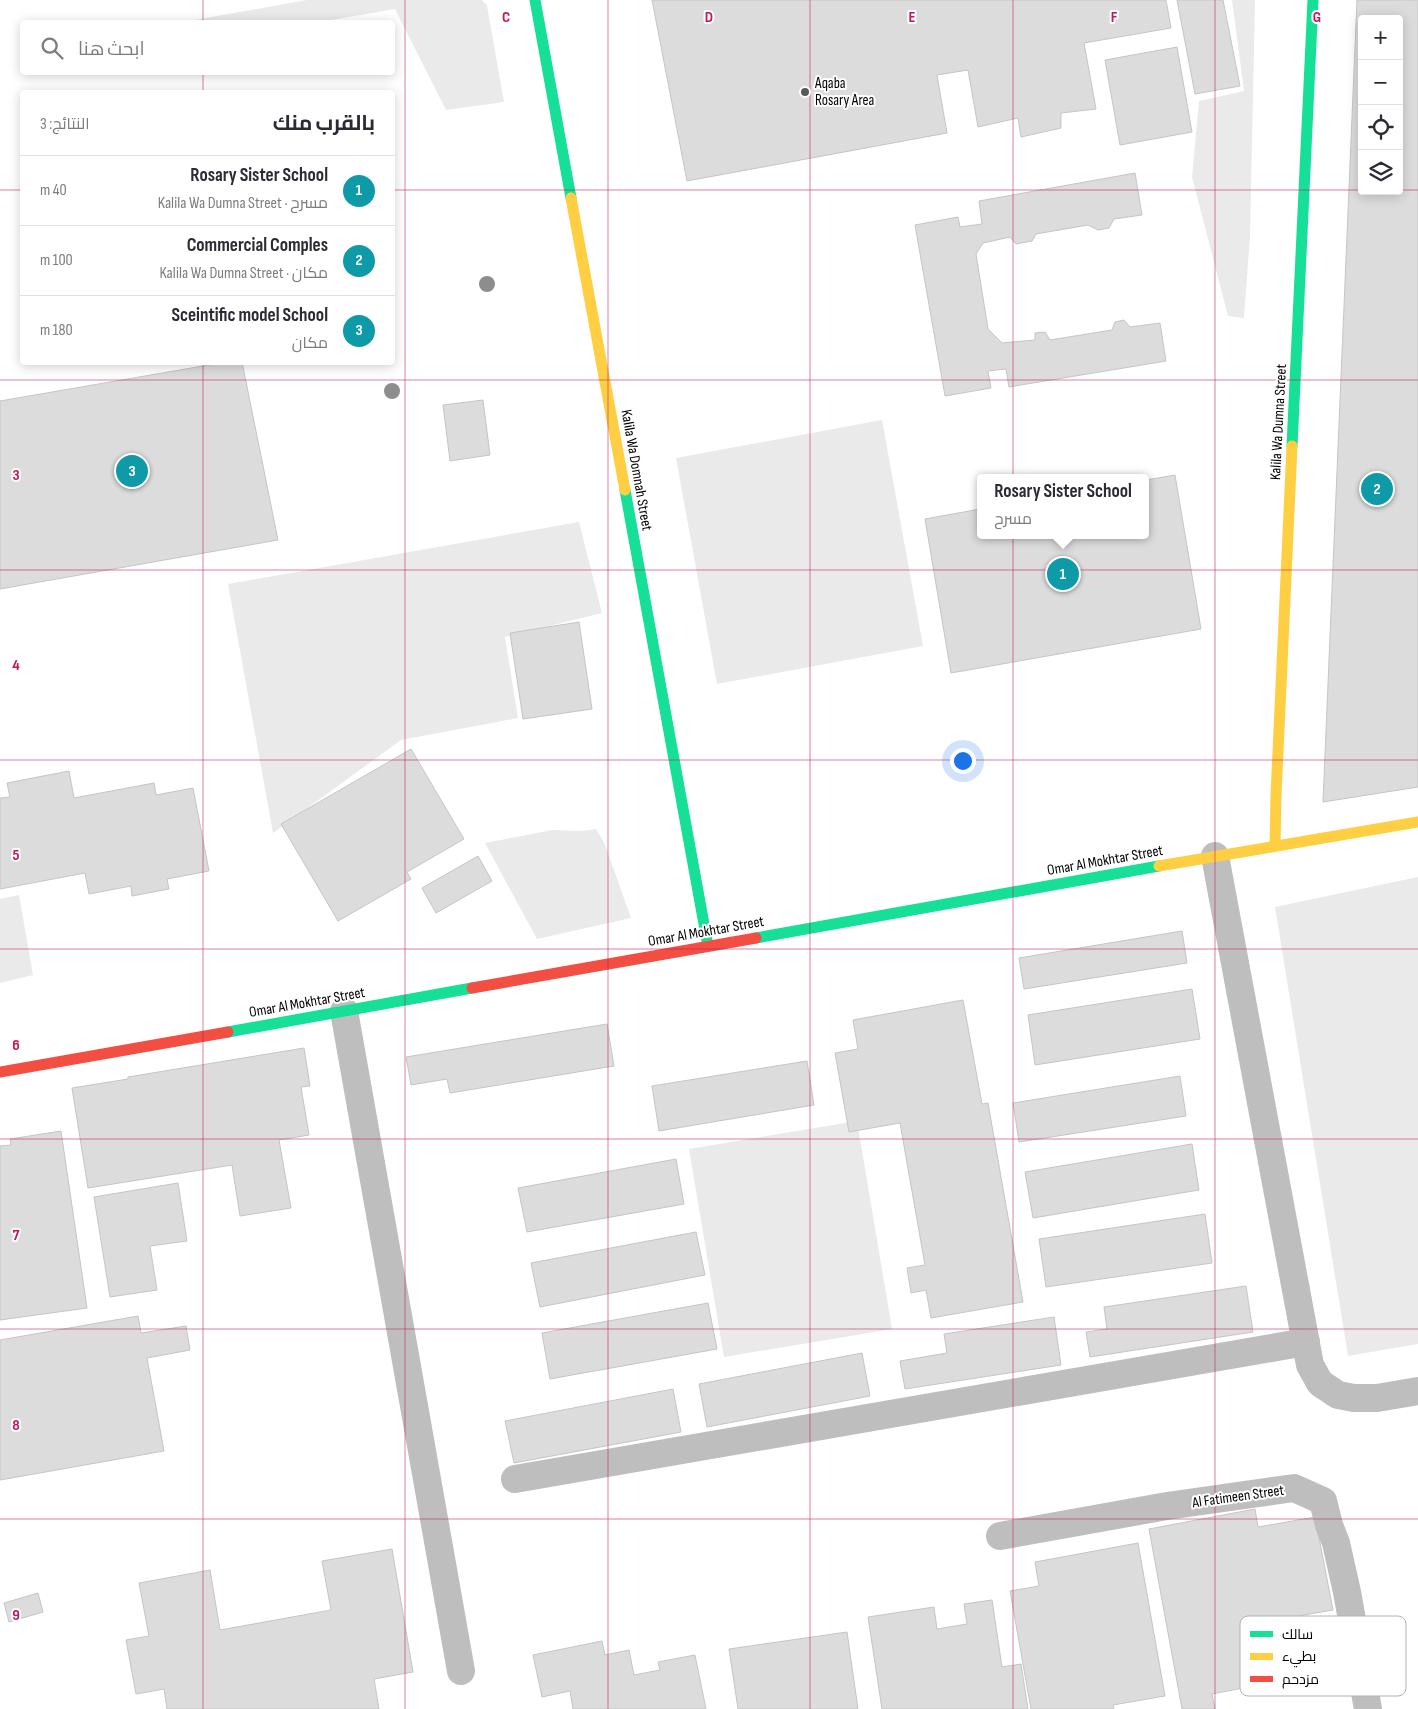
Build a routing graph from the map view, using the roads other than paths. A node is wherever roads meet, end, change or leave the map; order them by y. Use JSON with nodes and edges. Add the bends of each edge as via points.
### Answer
{"nodes":[{"id":1,"x":535,"y":0,"type":"edge"},
{"id":2,"x":1313,"y":0,"type":"edge"},
{"id":3,"x":1418,"y":822,"type":"edge"},
{"id":4,"x":1275,"y":846,"type":"junction"},
{"id":5,"x":1215,"y":856,"type":"junction"},
{"id":6,"x":708,"y":946,"type":"junction"},
{"id":7,"x":344,"y":1011,"type":"junction"},
{"id":8,"x":0,"y":1072,"type":"edge"},
{"id":9,"x":1306,"y":1342,"type":"junction"},
{"id":10,"x":1418,"y":1391,"type":"edge"},
{"id":11,"x":515,"y":1479,"type":"dead end"},
{"id":12,"x":1000,"y":1536,"type":"dead end"},
{"id":13,"x":1351,"y":1616,"type":"edge"},
{"id":14,"x":462,"y":1671,"type":"dead end"},
{"id":15,"x":1366,"y":1696,"type":"edge"},
{"id":16,"x":1368,"y":1709,"type":"edge"}],
"edges":[{"from":1,"to":6,"type":"street","name":"Kalila Wa Domnah Street"},
{"from":2,"to":4,"type":"street","name":"Kalila Wa Dumna Street"},
{"from":3,"to":4,"type":"street","name":"Omar Al Mokhtar Street"},
{"from":4,"to":5,"type":"street","name":"Omar Al Mokhtar Street"},
{"from":5,"to":6,"type":"street","name":"Omar Al Mokhtar Street"},
{"from":5,"to":9,"type":"street"},
{"from":6,"to":7,"type":"street","name":"Omar Al Mokhtar Street"},
{"from":7,"to":8,"type":"street","name":"Omar Al Mokhtar Street"},
{"from":7,"to":14,"type":"street"},
{"from":9,"to":10,"type":"street","via":[[1310,1365],[1320,1383],[1338,1395],[1377,1398]]},
{"from":9,"to":11,"type":"street"},
{"from":12,"to":13,"type":"street","name":"Al Fatimeen Street","via":[[1166,1506],[1294,1488],[1323,1501],[1336,1543]]},
{"from":15,"to":16,"type":"street","name":"Al Fatimeen Street"}]}
